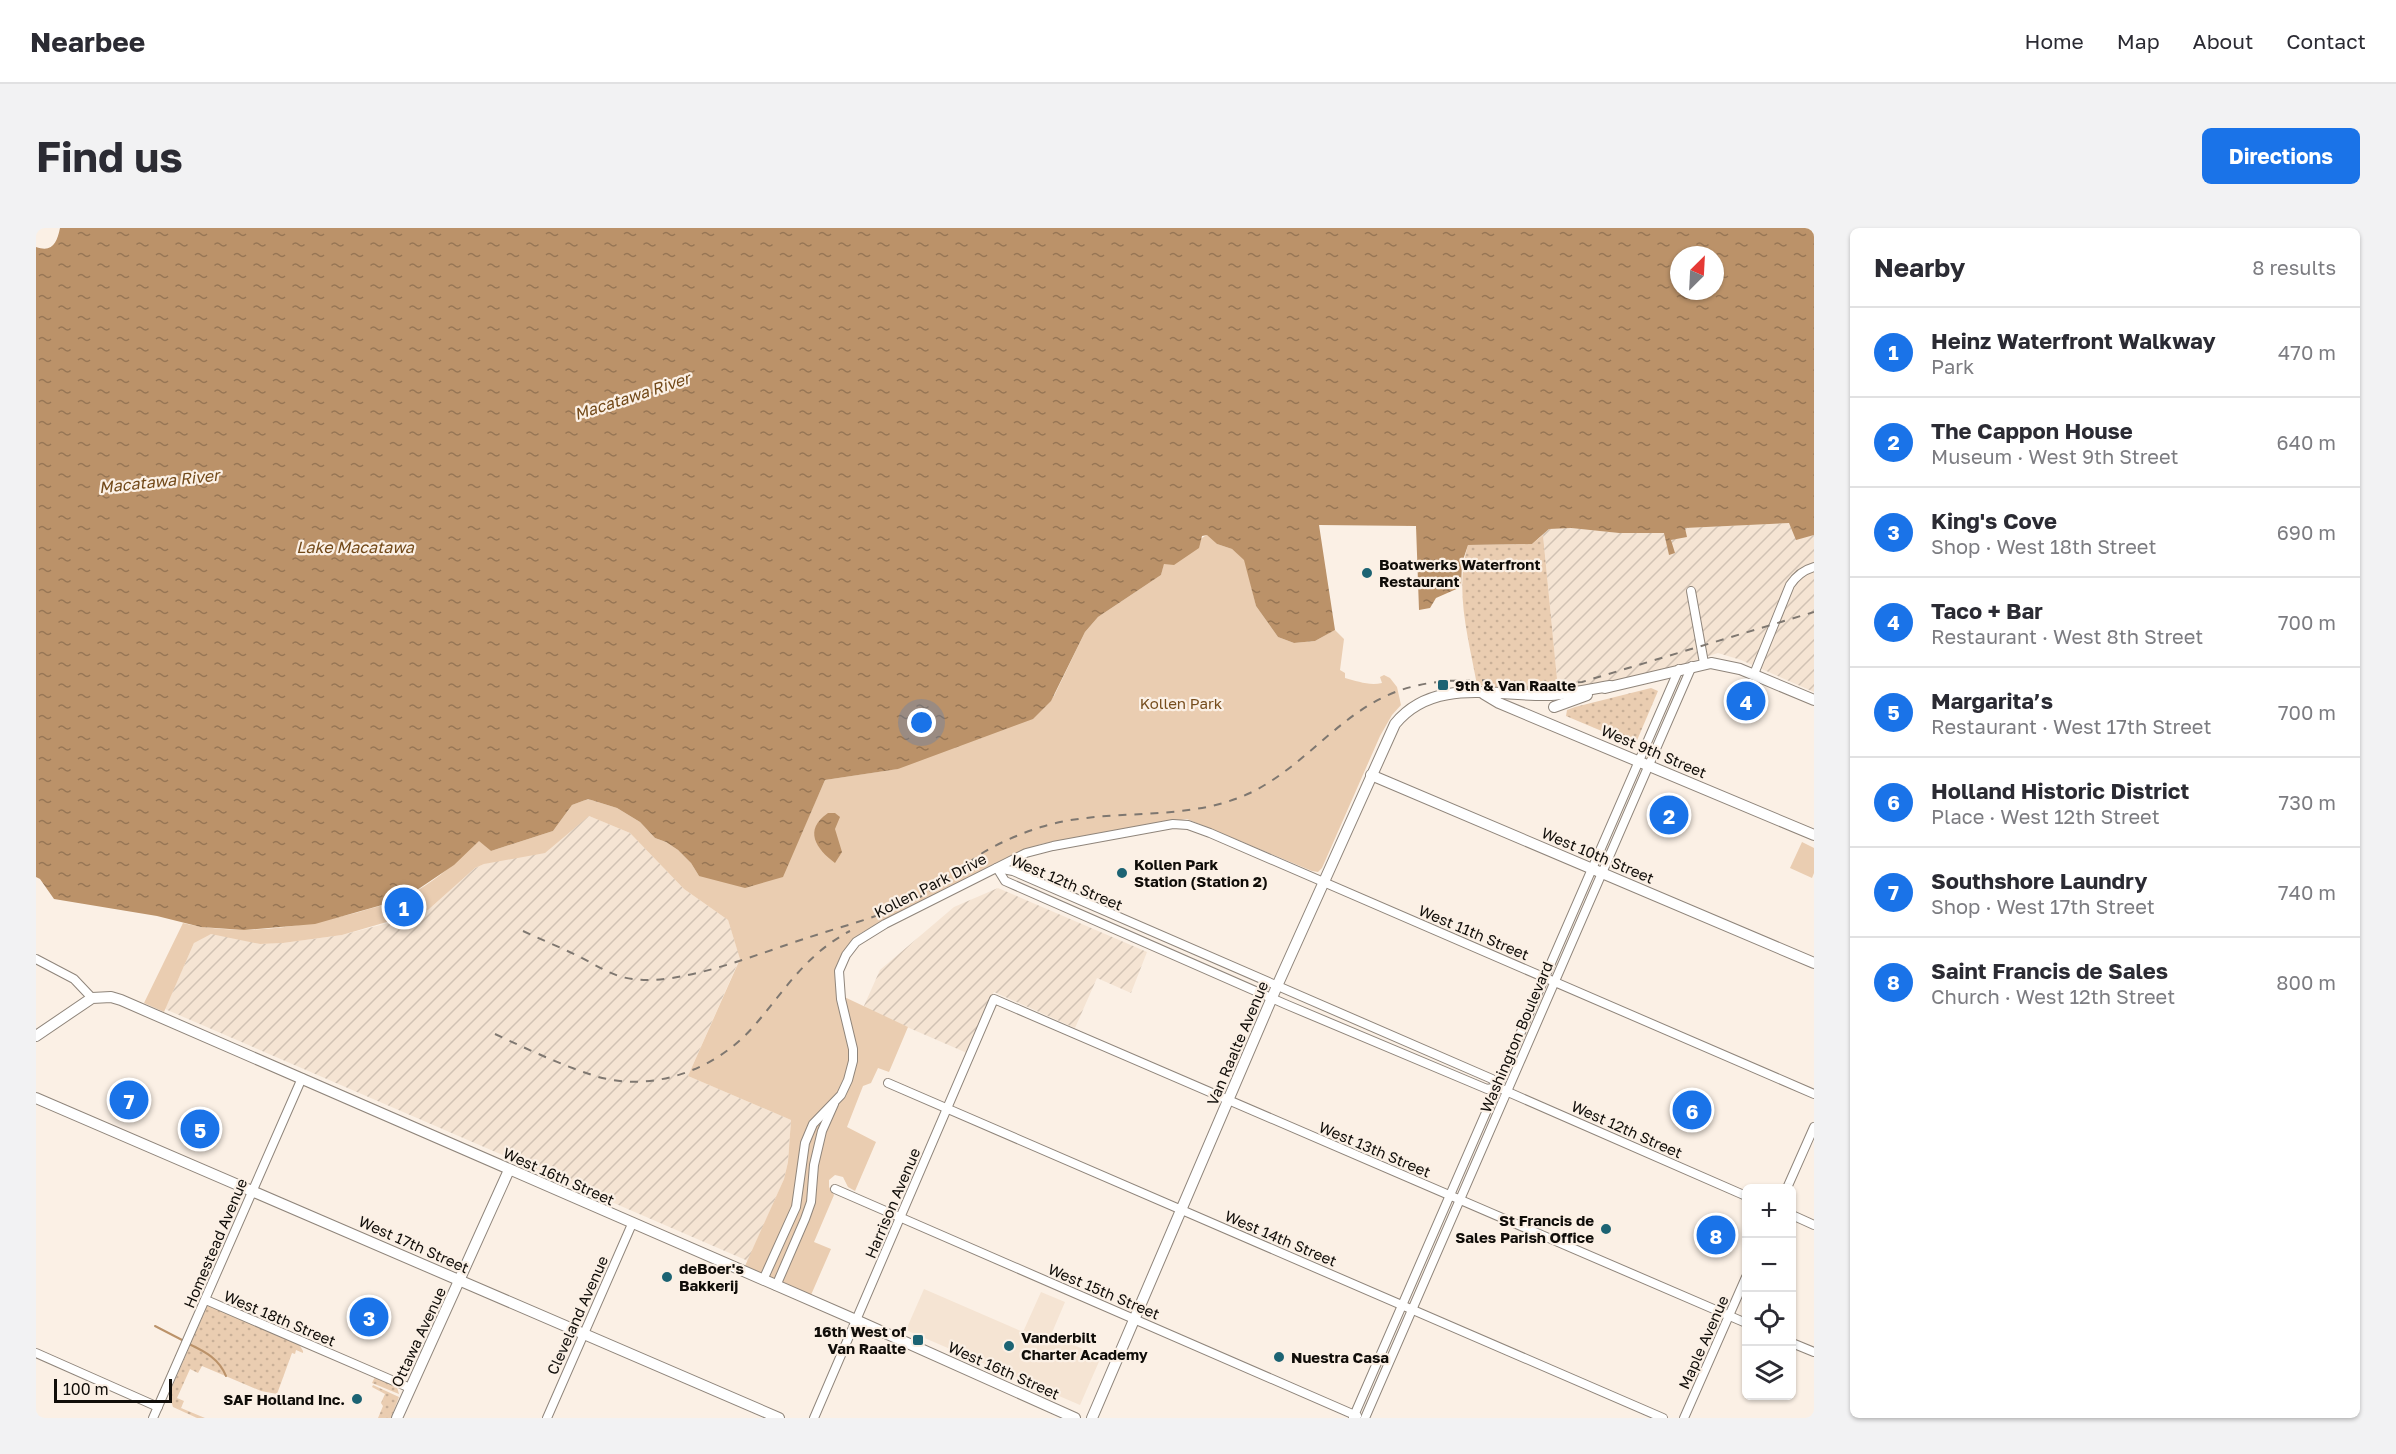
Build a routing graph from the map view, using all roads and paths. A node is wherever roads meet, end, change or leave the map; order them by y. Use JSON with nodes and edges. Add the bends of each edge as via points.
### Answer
{"nodes":[{"id":1,"x":1814,"y":567,"type":"edge"},
{"id":2,"x":1691,"y":591,"type":"dead end"},
{"id":3,"x":1704,"y":663,"type":"junction"},
{"id":4,"x":1692,"y":666,"type":"junction"},
{"id":5,"x":1678,"y":669,"type":"junction"},
{"id":6,"x":1754,"y":674,"type":"junction"},
{"id":7,"x":1610,"y":686,"type":"junction"},
{"id":8,"x":1483,"y":693,"type":"junction"},
{"id":9,"x":1550,"y":695,"type":"junction"},
{"id":10,"x":1814,"y":700,"type":"edge"},
{"id":11,"x":1554,"y":707,"type":"junction"},
{"id":12,"x":1558,"y":726,"type":"junction"},
{"id":13,"x":1644,"y":762,"type":"junction"},
{"id":14,"x":1371,"y":774,"type":"junction"},
{"id":15,"x":1188,"y":825,"type":"joint"},
{"id":16,"x":1814,"y":835,"type":"edge"},
{"id":17,"x":997,"y":868,"type":"junction"},
{"id":18,"x":1597,"y":871,"type":"junction"},
{"id":19,"x":1324,"y":882,"type":"junction"},
{"id":20,"x":36,"y":959,"type":"edge"},
{"id":21,"x":1814,"y":963,"type":"edge"},
{"id":22,"x":1545,"y":977,"type":"junction"},
{"id":23,"x":1554,"y":981,"type":"junction"},
{"id":24,"x":1277,"y":986,"type":"junction"},
{"id":25,"x":92,"y":998,"type":"junction"},
{"id":26,"x":1272,"y":998,"type":"junction"},
{"id":27,"x":994,"y":999,"type":"joint"},
{"id":28,"x":36,"y":1036,"type":"edge"},
{"id":29,"x":302,"y":1078,"type":"junction"},
{"id":30,"x":888,"y":1083,"type":"dead end"},
{"id":31,"x":1498,"y":1087,"type":"junction"},
{"id":32,"x":1508,"y":1092,"type":"junction"},
{"id":33,"x":1814,"y":1094,"type":"edge"},
{"id":34,"x":36,"y":1098,"type":"edge"},
{"id":35,"x":1229,"y":1101,"type":"junction"},
{"id":36,"x":834,"y":1104,"type":"junction"},
{"id":37,"x":947,"y":1110,"type":"junction"},
{"id":38,"x":1814,"y":1127,"type":"edge"},
{"id":39,"x":509,"y":1170,"type":"junction"},
{"id":40,"x":1789,"y":1184,"type":"edge"},
{"id":41,"x":835,"y":1189,"type":"dead end"},
{"id":42,"x":252,"y":1190,"type":"junction"},
{"id":43,"x":1742,"y":1194,"type":"edge"},
{"id":44,"x":1450,"y":1196,"type":"junction"},
{"id":45,"x":1460,"y":1200,"type":"junction"},
{"id":46,"x":1181,"y":1210,"type":"junction"},
{"id":47,"x":1796,"y":1217,"type":"edge"},
{"id":48,"x":901,"y":1218,"type":"junction"},
{"id":49,"x":632,"y":1224,"type":"junction"},
{"id":50,"x":1814,"y":1225,"type":"edge"},
{"id":51,"x":763,"y":1280,"type":"junction"},
{"id":52,"x":460,"y":1281,"type":"junction"},
{"id":53,"x":776,"y":1286,"type":"junction"},
{"id":54,"x":1742,"y":1286,"type":"edge"},
{"id":55,"x":206,"y":1300,"type":"junction"},
{"id":56,"x":1402,"y":1305,"type":"junction"},
{"id":57,"x":1412,"y":1310,"type":"junction"},
{"id":58,"x":1729,"y":1316,"type":"junction"},
{"id":59,"x":1134,"y":1319,"type":"junction"},
{"id":60,"x":856,"y":1320,"type":"junction"},
{"id":61,"x":1742,"y":1321,"type":"edge"},
{"id":62,"x":584,"y":1333,"type":"junction"},
{"id":63,"x":1796,"y":1345,"type":"edge"},
{"id":64,"x":1814,"y":1352,"type":"edge"},
{"id":65,"x":36,"y":1353,"type":"edge"},
{"id":66,"x":410,"y":1388,"type":"junction"},
{"id":67,"x":158,"y":1407,"type":"junction"},
{"id":68,"x":1359,"y":1417,"type":"edge"},
{"id":69,"x":153,"y":1418,"type":"edge"},
{"id":70,"x":397,"y":1418,"type":"edge"},
{"id":71,"x":547,"y":1418,"type":"edge"},
{"id":72,"x":779,"y":1418,"type":"edge"},
{"id":73,"x":814,"y":1418,"type":"edge"},
{"id":74,"x":1075,"y":1418,"type":"edge"},
{"id":75,"x":1092,"y":1418,"type":"edge"},
{"id":76,"x":1663,"y":1418,"type":"edge"},
{"id":77,"x":1684,"y":1418,"type":"edge"}],
"edges":[{"from":1,"to":6,"type":"street","via":[[1795,577]]},
{"from":2,"to":3,"type":"street"},
{"from":3,"to":4,"type":"street"},
{"from":3,"to":6,"type":"street","via":[[1729,665]]},
{"from":4,"to":5,"type":"street"},
{"from":4,"to":13,"type":"street","name":"Washington Boulevard"},
{"from":5,"to":7,"type":"street"},
{"from":5,"to":13,"type":"street","name":"Washington Boulevard"},
{"from":6,"to":10,"type":"street"},
{"from":7,"to":9,"type":"street"},
{"from":7,"to":11,"type":"street"},
{"from":8,"to":9,"type":"street"},
{"from":8,"to":12,"type":"street","name":"West 9th Street"},
{"from":8,"to":14,"type":"street","name":"Van Raalte Avenue","via":[[1431,697],[1406,710]]},
{"from":9,"to":11,"type":"street"},
{"from":11,"to":12,"type":"street"},
{"from":12,"to":13,"type":"street","name":"West 9th Street"},
{"from":13,"to":16,"type":"street","name":"West 9th Street"},
{"from":13,"to":18,"type":"street","name":"Washington Boulevard"},
{"from":14,"to":18,"type":"street","name":"West 10th Street"},
{"from":14,"to":19,"type":"street","name":"Van Raalte Avenue"},
{"from":15,"to":17,"type":"street","name":"Kollen Park Drive","via":[[1173,824],[1053,846],[1026,853]]},
{"from":15,"to":19,"type":"street","name":"West 11th Street"},
{"from":17,"to":24,"type":"street","name":"West 12th Street","via":[[1013,871]]},
{"from":17,"to":26,"type":"street","name":"West 12th Street","via":[[1005,880]]},
{"from":17,"to":36,"type":"street","name":"Kollen Park Drive","via":[[885,924],[855,942],[846,955],[839,971],[840,999],[850,1031],[853,1061],[848,1080]]},
{"from":18,"to":21,"type":"street","name":"West 10th Street"},
{"from":18,"to":22,"type":"street","name":"Washington Boulevard"},
{"from":18,"to":23,"type":"street","name":"Washington Boulevard"},
{"from":19,"to":22,"type":"street","name":"West 11th Street"},
{"from":19,"to":24,"type":"street","name":"Van Raalte Avenue"},
{"from":20,"to":25,"type":"street","via":[[74,979]]},
{"from":22,"to":23,"type":"street","name":"West 11th Street"},
{"from":22,"to":31,"type":"street","name":"Washington Boulevard"},
{"from":23,"to":32,"type":"street","name":"Washington Boulevard"},
{"from":23,"to":33,"type":"street","name":"West 11th Street"},
{"from":24,"to":26,"type":"street","name":"Van Raalte Avenue"},
{"from":24,"to":31,"type":"street","name":"West 12th Street","via":[[1492,1079]]},
{"from":25,"to":28,"type":"street"},
{"from":25,"to":29,"type":"street","name":"West 16th Street","via":[[121,1000]]},
{"from":26,"to":31,"type":"street","name":"West 12th Street","via":[[1487,1089]]},
{"from":26,"to":35,"type":"street","name":"Van Raalte Avenue"},
{"from":27,"to":35,"type":"street","name":"West 13th Street"},
{"from":27,"to":37,"type":"street","name":"Harrison Avenue"},
{"from":29,"to":39,"type":"street","name":"West 16th Street"},
{"from":29,"to":42,"type":"street","name":"Homestead Avenue"},
{"from":30,"to":37,"type":"street","name":"West 14th Street"},
{"from":31,"to":32,"type":"street","name":"West 12th Street"},
{"from":31,"to":44,"type":"street","name":"Washington Boulevard"},
{"from":32,"to":43,"type":"street","name":"West 12th Street"},
{"from":32,"to":45,"type":"street","name":"Washington Boulevard"},
{"from":34,"to":42,"type":"street","name":"West 17th Street"},
{"from":35,"to":44,"type":"street","name":"West 13th Street"},
{"from":35,"to":46,"type":"street","name":"Van Raalte Avenue"},
{"from":36,"to":51,"type":"street","name":"Kollen Park Drive","via":[[821,1113],[809,1134],[796,1207]]},
{"from":36,"to":53,"type":"street","name":"Kollen Park Drive","via":[[818,1148],[811,1202]]},
{"from":37,"to":46,"type":"street","name":"West 14th Street"},
{"from":37,"to":48,"type":"street","name":"Harrison Avenue"},
{"from":38,"to":40,"type":"street"},
{"from":39,"to":49,"type":"street","name":"West 16th Street"},
{"from":39,"to":52,"type":"street","name":"Ottawa Avenue"},
{"from":41,"to":48,"type":"street","name":"West 15th Street"},
{"from":42,"to":52,"type":"street","name":"West 17th Street"},
{"from":42,"to":55,"type":"street","name":"Homestead Avenue"},
{"from":44,"to":45,"type":"street","name":"West 13th Street"},
{"from":44,"to":56,"type":"street","name":"Washington Boulevard"},
{"from":45,"to":57,"type":"street","name":"Washington Boulevard"},
{"from":45,"to":58,"type":"street","name":"West 13th Street"},
{"from":46,"to":56,"type":"street","name":"West 14th Street"},
{"from":46,"to":59,"type":"street","name":"Van Raalte Avenue"},
{"from":47,"to":50,"type":"street"},
{"from":48,"to":59,"type":"street","name":"West 15th Street"},
{"from":48,"to":60,"type":"street","name":"Harrison Avenue"},
{"from":49,"to":51,"type":"street","name":"West 16th Street"},
{"from":49,"to":62,"type":"street","name":"Cleveland Avenue"},
{"from":51,"to":53,"type":"street","name":"West 16th Street"},
{"from":52,"to":62,"type":"street","name":"West 17th Street"},
{"from":52,"to":66,"type":"street","name":"Ottawa Avenue"},
{"from":53,"to":60,"type":"street","name":"West 16th Street"},
{"from":54,"to":58,"type":"street","name":"Maple Avenue"},
{"from":55,"to":66,"type":"street","name":"West 18th Street"},
{"from":55,"to":67,"type":"street","name":"Homestead Avenue"},
{"from":56,"to":57,"type":"street","name":"West 14th Street"},
{"from":56,"to":68,"type":"street","name":"Washington Boulevard"},
{"from":57,"to":68,"type":"street","name":"Washington Boulevard"},
{"from":57,"to":76,"type":"street","name":"West 14th Street"},
{"from":58,"to":61,"type":"street","name":"West 13th Street"},
{"from":58,"to":77,"type":"street","name":"Maple Avenue"},
{"from":59,"to":68,"type":"street","name":"West 15th Street"},
{"from":59,"to":75,"type":"street","name":"Van Raalte Avenue"},
{"from":60,"to":73,"type":"street","name":"Harrison Avenue"},
{"from":60,"to":74,"type":"street","name":"West 16th Street"},
{"from":62,"to":71,"type":"street","name":"Cleveland Avenue"},
{"from":62,"to":72,"type":"street","name":"West 17th Street"},
{"from":63,"to":64,"type":"street"},
{"from":65,"to":67,"type":"street"},
{"from":66,"to":70,"type":"street","name":"Ottawa Avenue"},
{"from":67,"to":69,"type":"street","name":"Homestead Avenue"}]}
